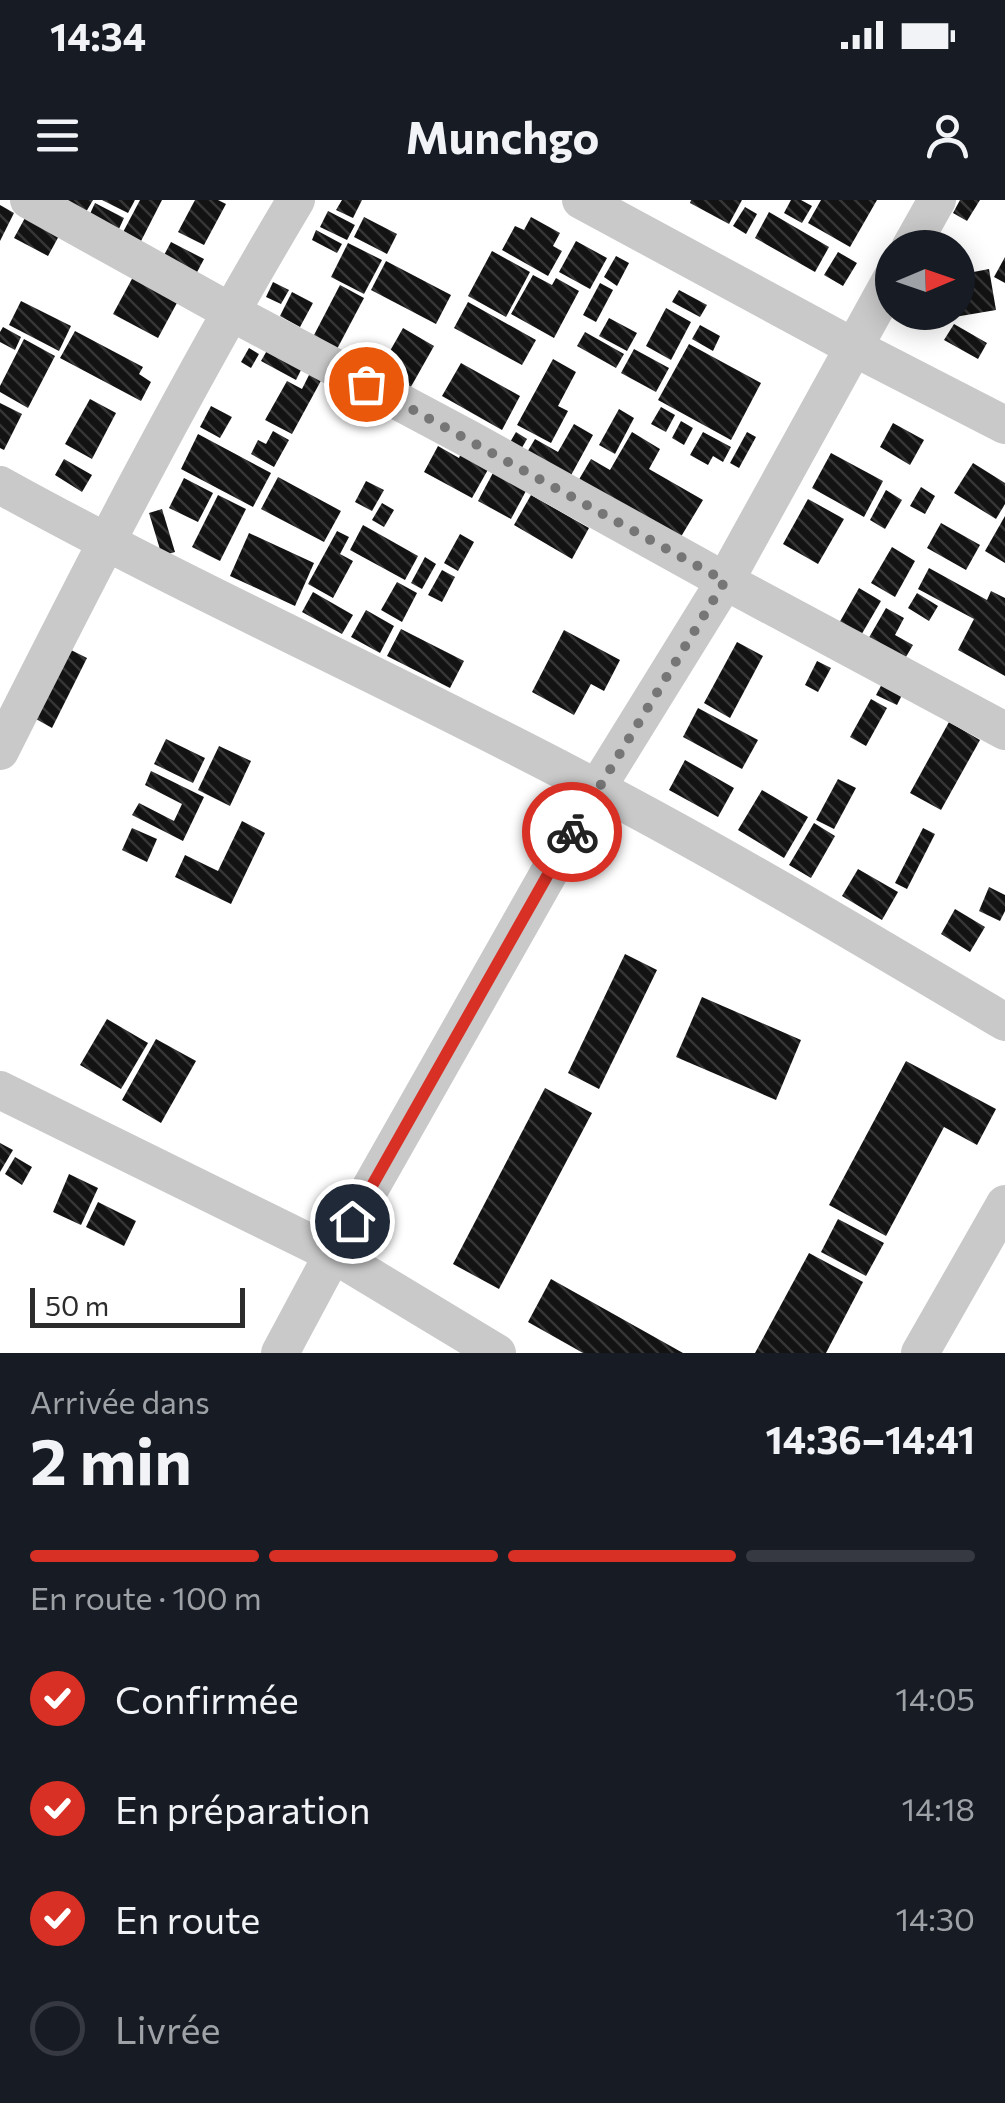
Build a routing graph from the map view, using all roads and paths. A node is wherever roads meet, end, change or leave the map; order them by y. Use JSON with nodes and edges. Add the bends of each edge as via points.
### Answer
{"nodes":[{"id":1,"x":29,"y":200,"type":"edge"},
{"id":2,"x":296,"y":200,"type":"edge"},
{"id":3,"x":581,"y":200,"type":"edge"},
{"id":4,"x":937,"y":200,"type":"edge"},
{"id":5,"x":920,"y":230,"type":"edge"},
{"id":6,"x":875,"y":308,"type":"edge"},
{"id":7,"x":229,"y":312,"type":"junction"},
{"id":8,"x":853,"y":347,"type":"junction"},
{"id":9,"x":1005,"y":425,"type":"edge"},
{"id":10,"x":0,"y":485,"type":"edge"},
{"id":11,"x":104,"y":543,"type":"junction"},
{"id":12,"x":725,"y":581,"type":"junction"},
{"id":13,"x":1005,"y":731,"type":"edge"},
{"id":14,"x":0,"y":751,"type":"edge"},
{"id":15,"x":597,"y":788,"type":"junction"},
{"id":16,"x":1005,"y":1022,"type":"edge"},
{"id":17,"x":0,"y":1090,"type":"edge"},
{"id":18,"x":1005,"y":1204,"type":"edge"},
{"id":19,"x":333,"y":1254,"type":"junction"},
{"id":20,"x":280,"y":1353,"type":"edge"},
{"id":21,"x":496,"y":1353,"type":"edge"},
{"id":22,"x":920,"y":1353,"type":"edge"}],
"edges":[{"from":1,"to":7,"type":"street"},
{"from":2,"to":7,"type":"street"},
{"from":3,"to":8,"type":"street"},
{"from":4,"to":5,"type":"street"},
{"from":6,"to":8,"type":"street"},
{"from":7,"to":11,"type":"street"},
{"from":7,"to":12,"type":"street"},
{"from":8,"to":9,"type":"street"},
{"from":8,"to":12,"type":"street"},
{"from":10,"to":11,"type":"street"},
{"from":11,"to":14,"type":"street"},
{"from":11,"to":15,"type":"street"},
{"from":12,"to":13,"type":"street"},
{"from":12,"to":15,"type":"street"},
{"from":15,"to":16,"type":"street"},
{"from":15,"to":19,"type":"street"},
{"from":17,"to":19,"type":"street"},
{"from":18,"to":22,"type":"street"},
{"from":19,"to":20,"type":"street"},
{"from":19,"to":21,"type":"street"}]}
